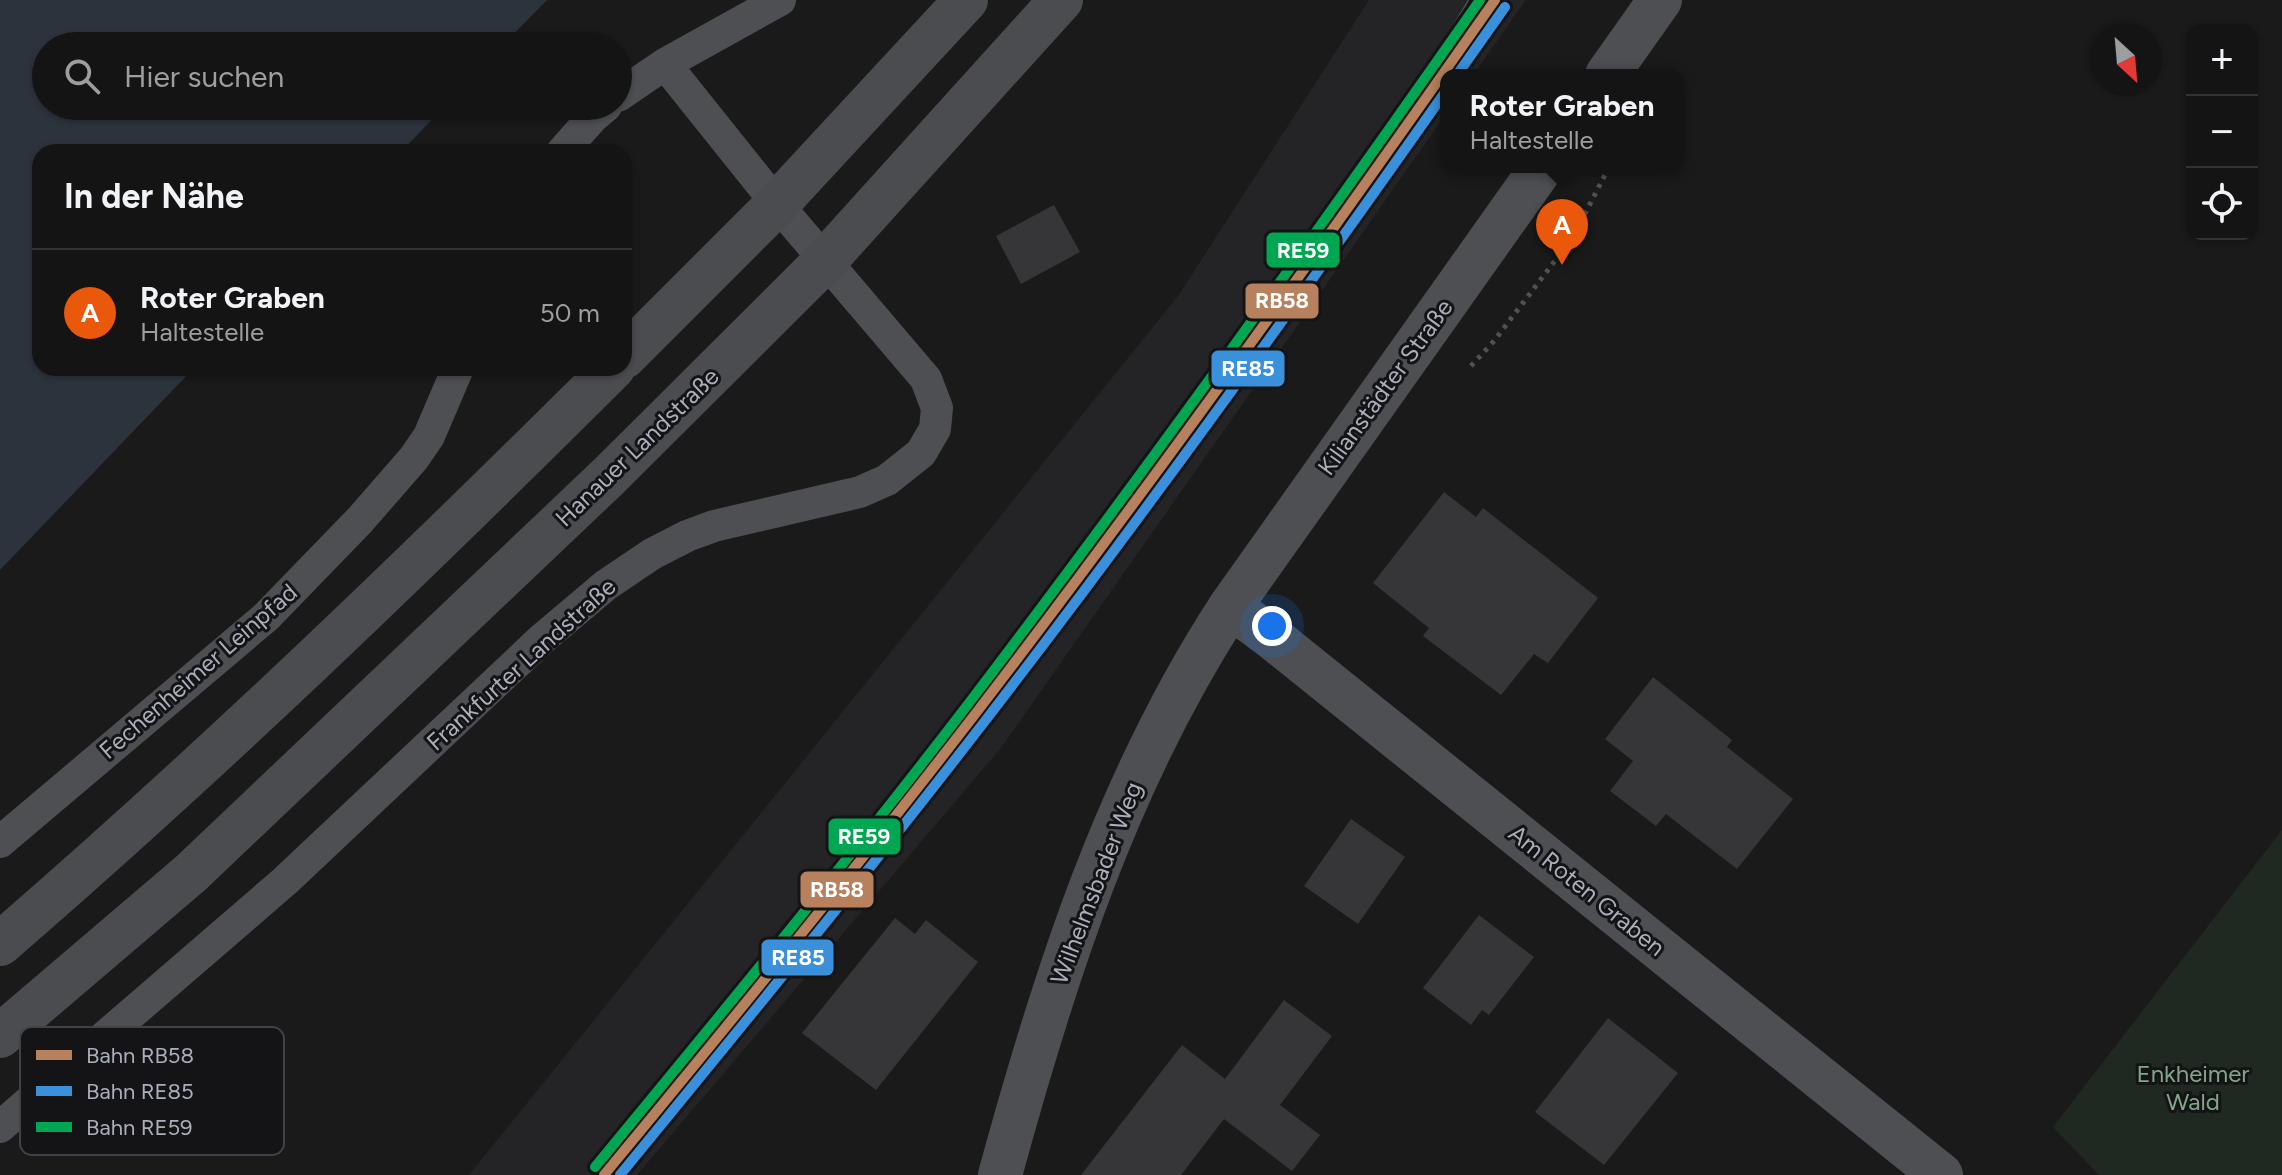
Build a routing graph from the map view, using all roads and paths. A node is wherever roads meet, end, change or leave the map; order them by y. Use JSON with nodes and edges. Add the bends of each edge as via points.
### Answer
{"nodes":[{"id":1,"x":780,"y":0,"type":"edge"},
{"id":2,"x":966,"y":0,"type":"edge"},
{"id":3,"x":1061,"y":0,"type":"edge"},
{"id":4,"x":1660,"y":0,"type":"edge"},
{"id":5,"x":665,"y":64,"type":"junction"},
{"id":6,"x":1611,"y":69,"type":"edge"},
{"id":7,"x":632,"y":86,"type":"edge"},
{"id":8,"x":590,"y":120,"type":"edge"},
{"id":9,"x":569,"y":144,"type":"edge"},
{"id":10,"x":1538,"y":173,"type":"edge"},
{"id":11,"x":777,"y":204,"type":"junction"},
{"id":12,"x":825,"y":261,"type":"junction"},
{"id":13,"x":632,"y":349,"type":"edge"},
{"id":14,"x":455,"y":376,"type":"edge"},
{"id":15,"x":605,"y":376,"type":"edge"},
{"id":16,"x":1230,"y":607,"type":"junction"},
{"id":17,"x":0,"y":842,"type":"edge"},
{"id":18,"x":0,"y":944,"type":"edge"},
{"id":19,"x":116,"y":1027,"type":"edge"},
{"id":20,"x":0,"y":1036,"type":"edge"},
{"id":21,"x":20,"y":1110,"type":"edge"},
{"id":22,"x":0,"y":1127,"type":"edge"},
{"id":23,"x":1000,"y":1175,"type":"edge"},
{"id":24,"x":1941,"y":1175,"type":"edge"}],
"edges":[{"from":1,"to":5,"type":"lane"},
{"from":2,"to":11,"type":"main road"},
{"from":3,"to":12,"type":"main road","name":"Hanauer Landstraße"},
{"from":4,"to":6,"type":"street"},
{"from":5,"to":7,"type":"lane"},
{"from":5,"to":11,"type":"lane","name":"Frankfurter Landstraße"},
{"from":8,"to":9,"type":"lane"},
{"from":10,"to":16,"type":"street","name":"Kilianstädter Straße"},
{"from":11,"to":12,"type":"lane","name":"Frankfurter Landstraße"},
{"from":11,"to":13,"type":"main road"},
{"from":12,"to":19,"type":"lane","name":"Frankfurter Landstraße","via":[[926,379],[937,408],[935,429],[921,453],[887,480],[860,492],[687,536],[606,585],[285,881]]},
{"from":12,"to":20,"type":"main road","name":"Hanauer Landstraße","via":[[609,476],[191,873]]},
{"from":14,"to":17,"type":"lane","name":"Fechenheimer Leinpfad","via":[[414,458],[266,617]]},
{"from":15,"to":18,"type":"main road","via":[[298,672]]},
{"from":16,"to":23,"type":"street","name":"Wilhelmsbader Weg","via":[[1168,715],[1101,859],[1063,960]]},
{"from":16,"to":24,"type":"street","name":"Am Roten Graben"},
{"from":21,"to":22,"type":"lane","name":"Frankfurter Landstraße"}]}
